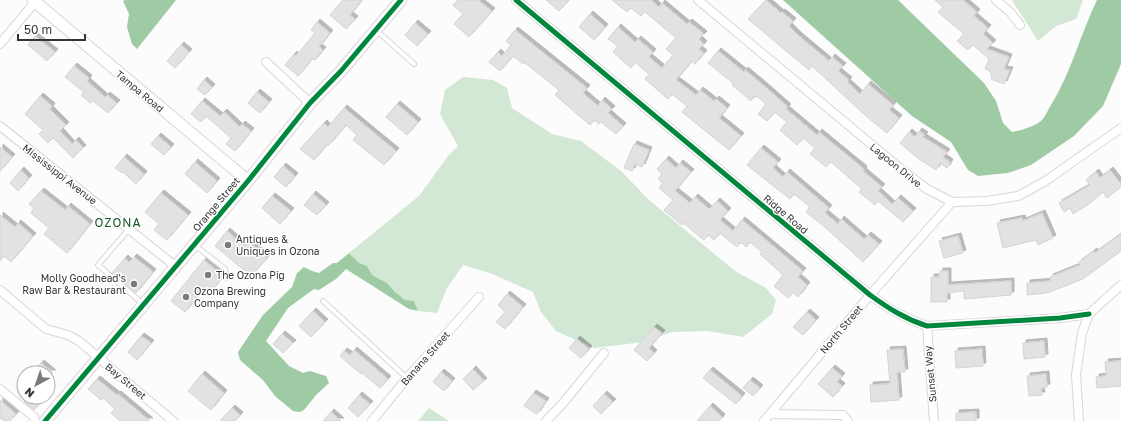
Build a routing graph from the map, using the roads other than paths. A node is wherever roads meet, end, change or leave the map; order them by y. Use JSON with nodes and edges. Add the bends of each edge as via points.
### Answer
{"nodes":[{"id":1,"x":401,"y":0,"type":"edge"},
{"id":2,"x":516,"y":0,"type":"edge"},
{"id":3,"x":698,"y":0,"type":"edge"},
{"id":4,"x":996,"y":0,"type":"edge"},
{"id":5,"x":34,"y":1,"type":"edge"},
{"id":6,"x":1020,"y":25,"type":"dead end"},
{"id":7,"x":376,"y":30,"type":"junction"},
{"id":8,"x":0,"y":44,"type":"edge"},
{"id":9,"x":266,"y":62,"type":"dead end"},
{"id":10,"x":414,"y":64,"type":"dead end"},
{"id":11,"x":310,"y":103,"type":"junction"},
{"id":12,"x":0,"y":126,"type":"edge"},
{"id":13,"x":1121,"y":128,"type":"edge"},
{"id":14,"x":248,"y":181,"type":"junction"},
{"id":15,"x":952,"y":202,"type":"junction"},
{"id":16,"x":130,"y":229,"type":"junction"},
{"id":17,"x":194,"y":244,"type":"junction"},
{"id":18,"x":175,"y":266,"type":"junction"},
{"id":19,"x":226,"y":278,"type":"dead end"},
{"id":20,"x":1121,"y":285,"type":"edge"},
{"id":21,"x":0,"y":290,"type":"edge"},
{"id":22,"x":870,"y":295,"type":"junction"},
{"id":23,"x":478,"y":297,"type":"dead end"},
{"id":24,"x":323,"y":301,"type":"dead end"},
{"id":25,"x":143,"y":304,"type":"junction"},
{"id":26,"x":1089,"y":314,"type":"junction"},
{"id":27,"x":927,"y":326,"type":"junction"},
{"id":28,"x":604,"y":353,"type":"dead end"},
{"id":29,"x":98,"y":358,"type":"junction"},
{"id":30,"x":407,"y":378,"type":"junction"},
{"id":31,"x":0,"y":388,"type":"edge"},
{"id":32,"x":770,"y":414,"type":"junction"},
{"id":33,"x":35,"y":421,"type":"edge"},
{"id":34,"x":45,"y":421,"type":"edge"},
{"id":35,"x":173,"y":421,"type":"edge"},
{"id":36,"x":372,"y":421,"type":"edge"},
{"id":37,"x":546,"y":421,"type":"edge"},
{"id":38,"x":764,"y":421,"type":"edge"},
{"id":39,"x":848,"y":421,"type":"edge"},
{"id":40,"x":934,"y":421,"type":"edge"},
{"id":41,"x":1079,"y":421,"type":"edge"}],
"edges":[{"from":1,"to":7,"type":"street","name":"Orange Street"},
{"from":2,"to":22,"type":"street","name":"Ridge Road"},
{"from":3,"to":15,"type":"street","name":"Lagoon Drive","via":[[901,170],[927,189]]},
{"from":4,"to":6,"type":"street"},
{"from":5,"to":8,"type":"street"},
{"from":5,"to":14,"type":"street","name":"Tampa Road"},
{"from":7,"to":10,"type":"lane"},
{"from":7,"to":11,"type":"street","name":"Orange Street"},
{"from":9,"to":11,"type":"street"},
{"from":11,"to":14,"type":"street","name":"Orange Street"},
{"from":12,"to":16,"type":"street","name":"Mississippi Avenue"},
{"from":13,"to":15,"type":"street","name":"Lagoon Drive","via":[[1044,182],[1018,196],[987,201]]},
{"from":14,"to":17,"type":"street","name":"Orange Street"},
{"from":15,"to":22,"type":"street","name":"North Street"},
{"from":16,"to":18,"type":"street","name":"Mississippi Avenue"},
{"from":16,"to":25,"type":"lane","via":[[98,266]]},
{"from":17,"to":18,"type":"street","name":"Orange Street"},
{"from":17,"to":19,"type":"lane","via":[[225,269]]},
{"from":18,"to":25,"type":"street","name":"Orange Street"},
{"from":20,"to":26,"type":"street"},
{"from":21,"to":29,"type":"street","name":"Bay Street","via":[[46,328],[79,341]]},
{"from":22,"to":27,"type":"street","name":"Ridge Road","via":[[898,314]]},
{"from":22,"to":32,"type":"street","name":"North Street"},
{"from":23,"to":30,"type":"street","name":"Banana Street"},
{"from":24,"to":30,"type":"lane"},
{"from":25,"to":29,"type":"street","name":"Orange Street"},
{"from":26,"to":27,"type":"street","name":"Ridge Road"},
{"from":26,"to":41,"type":"street","via":[[1082,333],[1076,375]]},
{"from":27,"to":40,"type":"street","name":"Sunset Way"},
{"from":28,"to":37,"type":"street"},
{"from":29,"to":34,"type":"street","name":"Orange Street"},
{"from":29,"to":35,"type":"street","name":"Bay Street"},
{"from":30,"to":36,"type":"street","name":"Banana Street"},
{"from":31,"to":33,"type":"street","via":[[34,417]]},
{"from":32,"to":38,"type":"street","name":"North Street"},
{"from":32,"to":39,"type":"street","via":[[842,415]]}]}
